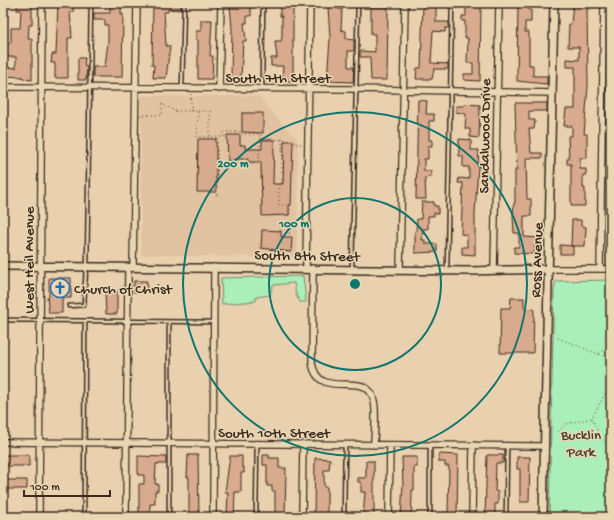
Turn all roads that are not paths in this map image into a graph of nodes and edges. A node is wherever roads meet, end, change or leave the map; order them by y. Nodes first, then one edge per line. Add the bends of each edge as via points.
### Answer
1 (42, 3) edge
2 (91, 3) edge
3 (138, 3) edge
4 (184, 3) edge
5 (221, 3) edge
6 (263, 3) edge
7 (310, 3) edge
8 (358, 3) edge
9 (405, 3) edge
10 (452, 3) edge
11 (499, 3) edge
12 (554, 3) edge
13 (604, 3) edge
14 (3, 87) edge
15 (40, 88) junction
16 (90, 88) junction
17 (136, 88) junction
18 (182, 89) junction
19 (220, 89) junction
20 (309, 89) junction
21 (356, 89) junction
22 (262, 90) junction
23 (403, 90) junction
24 (450, 92) junction
25 (497, 93) junction
26 (553, 93) junction
27 (3, 266) edge
28 (40, 267) junction
29 (86, 267) junction
30 (131, 267) junction
31 (214, 267) junction
32 (310, 268) junction
33 (352, 269) junction
34 (400, 269) junction
35 (549, 269) junction
36 (600, 269) junction
37 (611, 269) edge
38 (447, 270) junction
39 (494, 270) junction
40 (69, 306) dead end
41 (3, 320) edge
42 (41, 320) junction
43 (85, 321) junction
44 (128, 322) junction
45 (169, 322) junction
46 (214, 322) junction
47 (3, 442) edge
48 (40, 442) junction
49 (85, 443) junction
50 (126, 443) junction
51 (169, 443) junction
52 (213, 444) junction
53 (257, 444) junction
54 (303, 444) junction
55 (345, 444) junction
56 (374, 445) junction
57 (390, 445) junction
58 (430, 445) junction
59 (473, 445) junction
60 (506, 445) junction
61 (544, 446) junction
62 (39, 517) edge
63 (84, 517) edge
64 (126, 517) edge
65 (169, 517) edge
66 (212, 517) edge
67 (256, 517) edge
68 (302, 517) edge
69 (344, 517) edge
70 (389, 517) edge
71 (430, 517) edge
72 (472, 517) edge
73 (506, 517) edge
74 (543, 517) edge

1 - 15 street, West Heil Avenue
2 - 16 lane
3 - 17 street
4 - 18 lane
5 - 19 street
6 - 22 lane
7 - 20 street
8 - 21 lane
9 - 23 street
10 - 24 lane
11 - 25 street, Sandalwood Drive
12 - 26 street, Ross Avenue
13 - 36 street
14 - 15 street, South 7th Street
15 - 16 street, South 7th Street
15 - 28 street, West Heil Avenue
16 - 17 street, South 7th Street
16 - 29 lane
17 - 18 street, South 7th Street
17 - 30 street
18 - 19 street, South 7th Street
19 - 22 street, South 7th Street
20 - 21 street, South 7th Street
20 - 22 street, South 7th Street
20 - 32 street
21 - 23 street, South 7th Street
21 - 33 lane
23 - 24 street, South 7th Street
23 - 34 street
24 - 25 street, South 7th Street
24 - 38 lane
25 - 26 street, South 7th Street
25 - 39 street, Sandalwood Drive
26 - 35 street, Ross Avenue
27 - 28 street, South 8th Street
28 - 29 street, South 8th Street
28 - 42 street, West Heil Avenue
29 - 30 street, South 8th Street
29 - 40 lane via 84,305
30 - 31 street, South 8th Street
30 - 44 street
31 - 32 street, South 8th Street
31 - 46 street
32 - 33 street, South 8th Street
32 - 56 street via 314,373 322,381 330,384 363,386 370,392 374,402
33 - 34 street, South 8th Street
34 - 38 street, South 8th Street
35 - 36 street, South 8th Street
35 - 39 street, South 8th Street
35 - 61 street, Ross Avenue
36 - 37 street, South 8th Street
38 - 39 street, South 8th Street
41 - 42 lane
42 - 43 lane
42 - 48 street, West Heil Avenue
43 - 44 lane
43 - 49 lane
44 - 45 lane
44 - 50 street
45 - 46 lane
45 - 51 lane
46 - 52 street
47 - 48 street, South 10th Street
48 - 49 street, South 10th Street
48 - 62 street, West Heil Avenue
49 - 50 street, South 10th Street
49 - 63 lane
50 - 51 street, South 10th Street
50 - 64 street
51 - 52 street, South 10th Street
51 - 65 lane
52 - 53 street, South 10th Street
52 - 66 street
53 - 54 street, South 10th Street
53 - 67 lane
54 - 55 street, South 10th Street
54 - 68 street
55 - 56 street, South 10th Street
55 - 69 lane
56 - 57 street, South 10th Street
57 - 58 street, South 10th Street
57 - 70 street
58 - 59 street, South 10th Street
58 - 71 lane
59 - 60 street, South 10th Street
59 - 72 street
60 - 61 street, South 10th Street
60 - 73 lane
61 - 74 street, Ross Avenue

